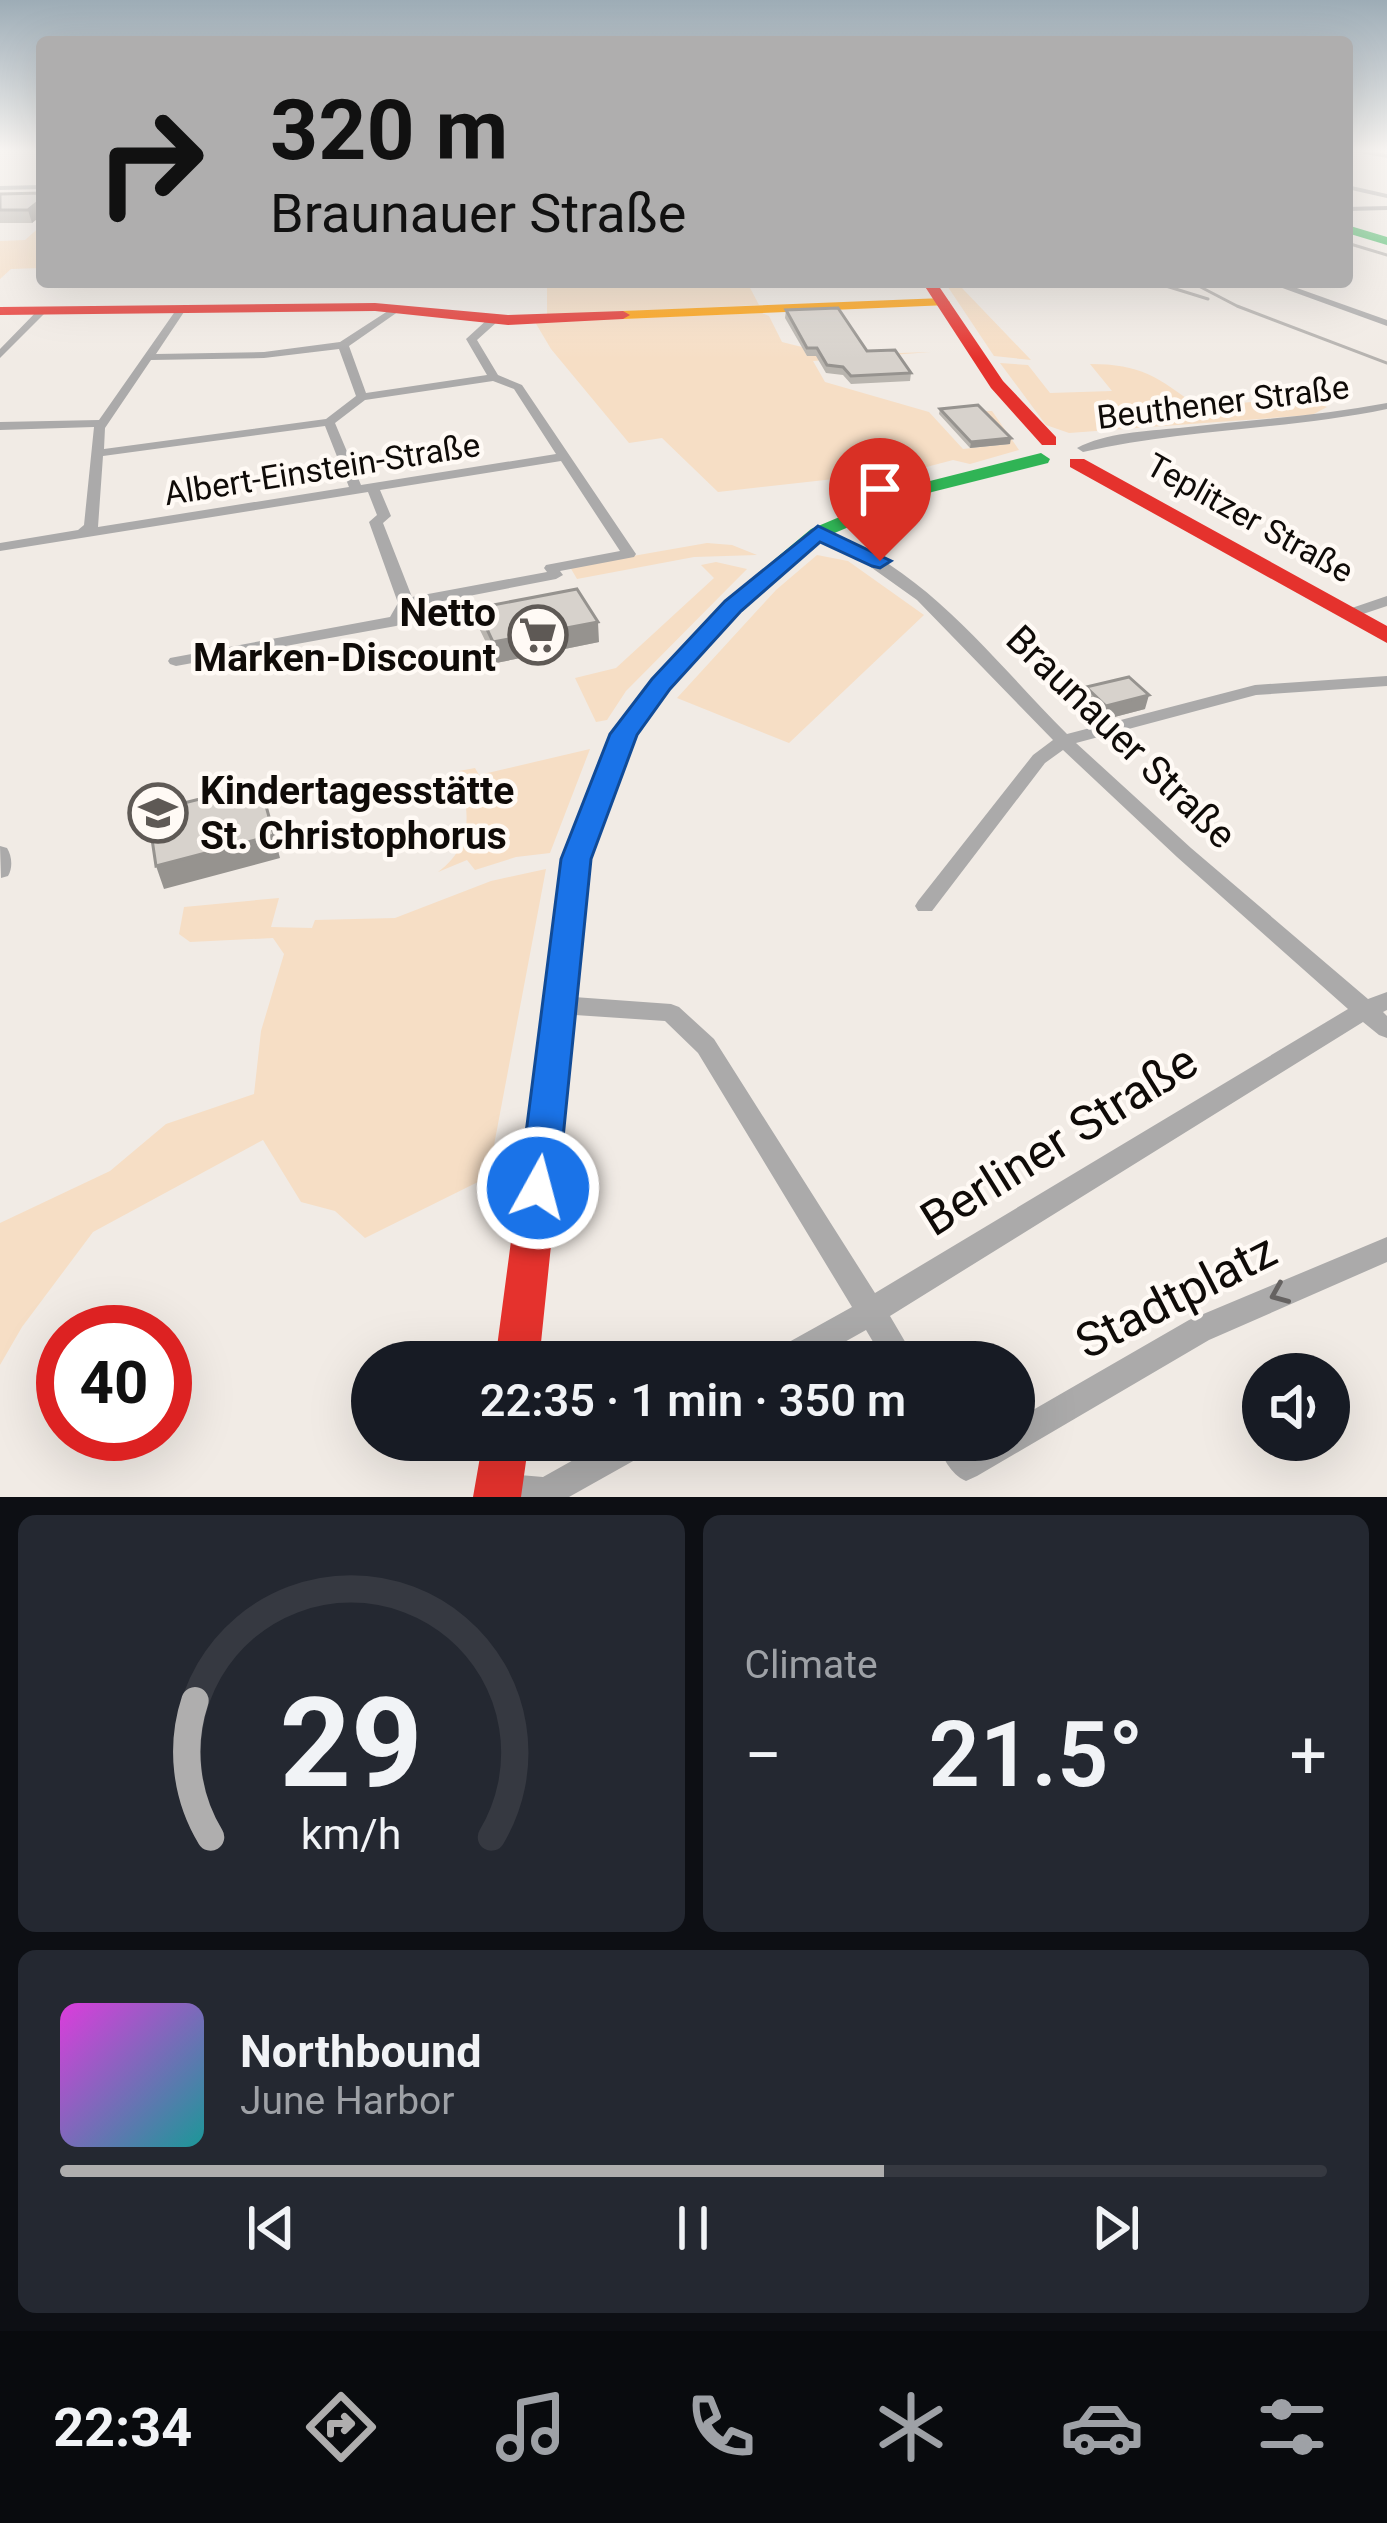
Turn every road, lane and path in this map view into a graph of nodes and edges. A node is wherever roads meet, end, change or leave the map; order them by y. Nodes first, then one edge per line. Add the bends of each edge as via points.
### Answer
1 (1353, 231) edge
2 (1387, 241) edge
3 (1287, 288) edge
4 (936, 292) edge
5 (397, 309) junction
6 (0, 311) edge
7 (42, 311) junction
8 (179, 312) junction
9 (493, 320) junction
10 (1387, 323) edge
11 (343, 345) junction
12 (0, 355) edge
13 (146, 357) junction
14 (494, 377) junction
15 (362, 397) junction
16 (1387, 406) edge
17 (1369, 410) junction
18 (1387, 420) edge
19 (329, 422) junction
20 (102, 423) junction
21 (0, 427) edge
22 (1045, 450) junction
23 (98, 453) junction
24 (1080, 455) junction
25 (565, 456) junction
26 (365, 490) junction
27 (84, 532) junction
28 (818, 532) junction
29 (0, 548) edge
30 (1387, 602) edge
31 (406, 603) junction
32 (1348, 614) junction
33 (1387, 636) edge
34 (176, 662) dead end
35 (1387, 681) edge
36 (1063, 741) junction
37 (0, 853) edge
38 (1, 871) edge
39 (925, 906) dead end
40 (560, 1005) junction
41 (1376, 1005) edge
42 (1387, 1029) edge
43 (1387, 1249) edge
44 (870, 1312) junction
45 (520, 1341) edge
46 (818, 1341) edge
47 (889, 1341) edge
48 (1035, 1426) edge
49 (503, 1461) edge
50 (602, 1461) edge
51 (498, 1493) edge

1 - 2 street
3 - 10 street
4 - 9 street
4 - 22 street
5 - 8 street
5 - 9 street
5 - 11 street
6 - 7 street
7 - 8 street
7 - 12 street
8 - 13 street
9 - 14 street via 471,338
11 - 13 street
11 - 15 street
13 - 20 street
14 - 15 street
14 - 25 street via 518,387
15 - 19 street
16 - 17 street, Beuthener Straße
17 - 18 street
17 - 24 street, Beuthener Straße via 1169,430
19 - 23 street
19 - 26 street
20 - 21 street
20 - 23 street
22 - 24 street, Teplitzer Straße
22 - 28 street
23 - 27 street via 91,527
24 - 32 street, Teplitzer Straße
25 - 26 street, Albert-Einstein-Straße
25 - 31 street via 629,554
26 - 27 street, Albert-Einstein-Straße
26 - 31 street via 384,516 376,522
27 - 29 street, Albert-Einstein-Straße
28 - 36 street, Braunauer Straße via 880,561 921,593
28 - 40 street via 733,606 624,734 576,859
30 - 32 street
31 - 34 street via 396,620
32 - 33 street, Teplitzer Straße
35 - 36 street via 1255,690
36 - 39 street via 1039,759
36 - 41 street, Braunauer Straße
37 - 38 street
40 - 44 street via 670,1012 706,1046
40 - 45 street
41 - 42 street
41 - 44 street, Berliner Straße
43 -> 48 street, Stadtplatz via 1199,1330
44 - 46 street, Berliner Straße
44 - 47 street
49 - 51 street
50 - 51 street via 545,1492

